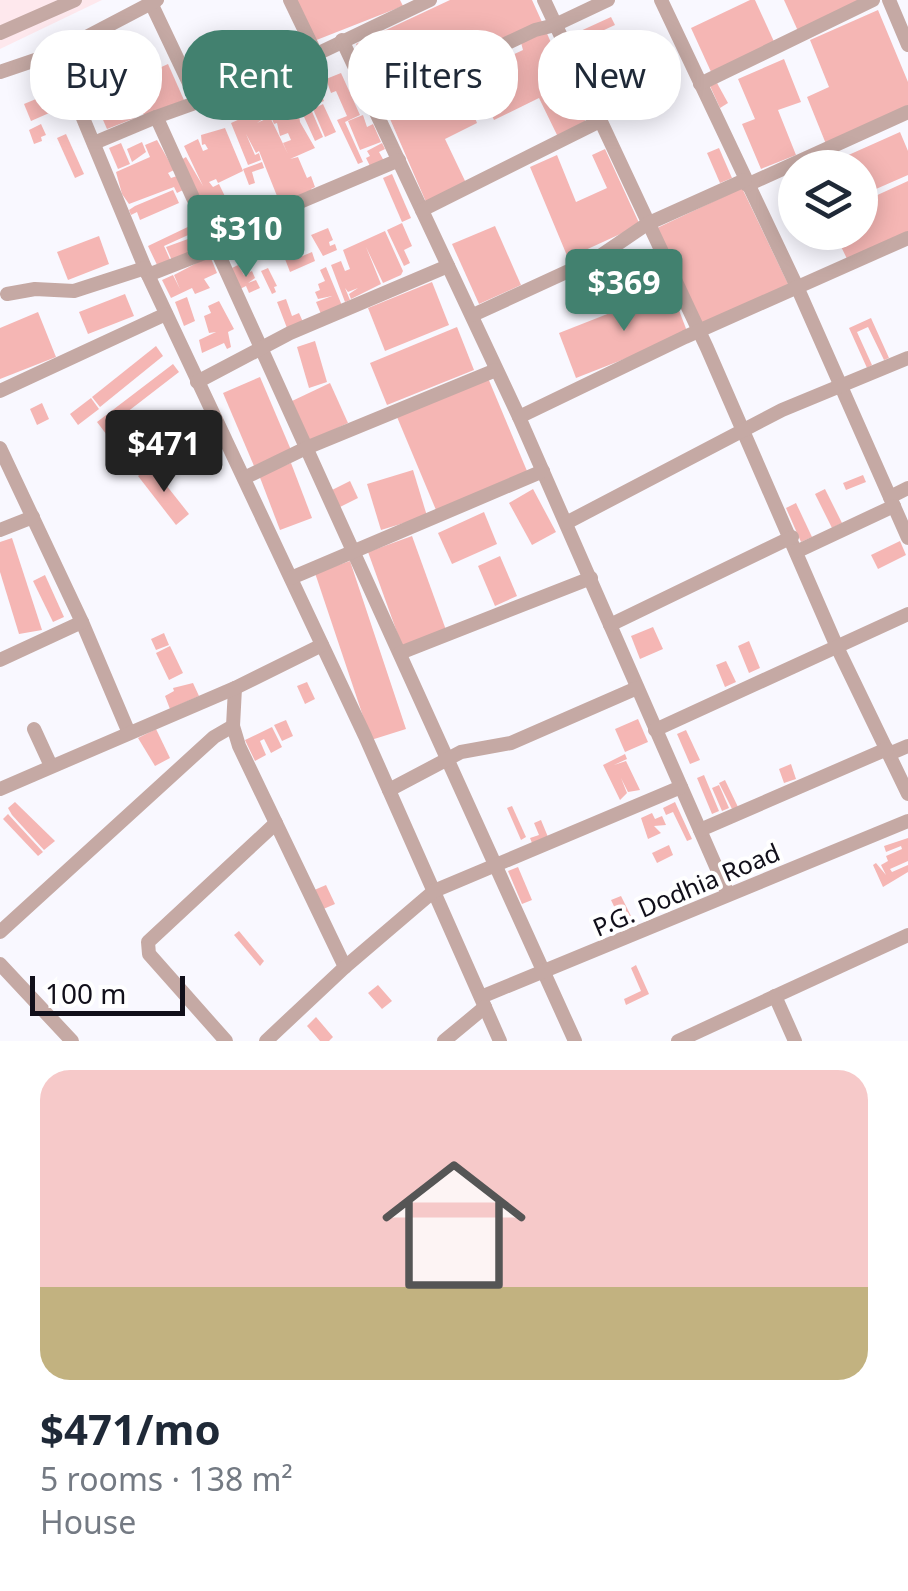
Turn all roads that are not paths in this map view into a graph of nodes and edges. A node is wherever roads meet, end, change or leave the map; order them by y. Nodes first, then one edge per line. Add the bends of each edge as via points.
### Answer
1 (75, 0) edge
2 (290, 0) edge
3 (430, 0) edge
4 (544, 0) edge
5 (608, 0) edge
6 (662, 0) edge
7 (873, 0) edge
8 (889, 0) edge
9 (154, 2) edge
10 (409, 4) edge
11 (555, 25) junction
12 (101, 30) edge
13 (304, 30) edge
14 (0, 33) edge
15 (518, 38) edge
16 (342, 40) junction
17 (908, 45) edge
18 (328, 48) edge
19 (348, 53) edge
20 (30, 62) edge
21 (182, 66) edge
22 (0, 72) edge
23 (700, 84) junction
24 (908, 112) edge
25 (84, 120) edge
26 (149, 120) edge
27 (157, 120) edge
28 (379, 120) edge
29 (600, 121) junction
30 (94, 143) junction
31 (398, 160) junction
32 (746, 182) junction
33 (422, 210) junction
34 (647, 224) junction
35 (908, 238) edge
36 (217, 248) junction
37 (448, 266) junction
38 (146, 272) junction
39 (798, 289) junction
40 (7, 294) dead end
41 (166, 314) junction
42 (473, 315) junction
43 (699, 332) junction
44 (261, 351) junction
45 (908, 358) edge
46 (496, 370) junction
47 (197, 382) junction
48 (840, 387) junction
49 (0, 391) edge
50 (520, 417) junction
51 (741, 432) junction
52 (0, 448) edge
53 (306, 448) junction
54 (543, 470) junction
55 (244, 478) junction
56 (908, 488) edge
57 (892, 501) junction
58 (33, 517) junction
59 (566, 522) junction
60 (0, 530) edge
61 (908, 538) edge
62 (795, 544) junction
63 (351, 552) junction
64 (290, 578) junction
65 (590, 578) junction
66 (908, 614) edge
67 (82, 622) junction
68 (610, 626) junction
69 (322, 646) junction
70 (838, 647) junction
71 (400, 652) junction
72 (0, 660) edge
73 (235, 688) junction
74 (637, 688) junction
75 (233, 726) junction
76 (34, 729) dead end
77 (655, 730) junction
78 (129, 733) junction
79 (908, 746) edge
80 (888, 752) junction
81 (448, 760) junction
82 (51, 766) junction
83 (681, 788) junction
84 (0, 789) edge
85 (389, 790) junction
86 (908, 794) edge
87 (908, 820) edge
88 (276, 822) junction
89 (700, 830) junction
90 (496, 862) junction
91 (434, 891) junction
92 (728, 894) junction
93 (0, 932) edge
94 (908, 935) edge
95 (0, 964) edge
96 (345, 967) junction
97 (545, 971) junction
98 (775, 996) junction
99 (483, 1002) junction
100 (680, 1040) edge
101 (72, 1041) edge
102 (226, 1041) edge
103 (266, 1041) edge
104 (444, 1041) edge
105 (500, 1041) edge
106 (575, 1041) edge
107 (795, 1041) edge

1 - 14 street
2 - 13 street
3 - 10 street
4 - 11 street
5 - 11 street
6 - 23 street
7 - 23 street
8 - 17 street
9 - 12 street
9 - 21 street
10 - 16 street
11 - 15 street
11 - 29 street
16 - 18 street
16 - 19 street
20 - 22 street
23 - 32 street
24 - 32 street
25 - 30 street
26 - 30 street
27 - 36 street
28 - 31 street
29 - 33 street
29 - 34 street
30 - 38 street
31 - 33 street
31 - 36 street via 283,209
32 - 34 street
32 - 39 street
33 - 37 street
34 - 42 street via 597,258
34 - 43 street
35 - 39 street
36 - 38 street
36 - 44 street
37 - 42 street
37 - 44 street
38 - 40 street via 74,292
38 - 41 street
39 - 43 street
39 - 48 street
41 - 47 street
41 - 49 street
42 - 46 street
43 - 50 street
43 - 51 street
44 - 47 street
44 - 53 street
45 - 48 street
46 - 50 street
46 - 53 street
47 - 55 street
48 - 51 street
48 - 57 street
50 - 54 street
51 - 59 street
51 - 62 street
52 - 58 street
53 - 55 street
53 - 63 street
54 - 59 street
54 - 63 street
55 - 64 street
56 - 57 street
57 - 61 street
57 - 62 street
58 - 60 street
58 - 67 street
59 - 65 street
62 - 68 street
62 - 70 street
63 - 64 street
63 - 71 street
64 - 69 street
65 - 68 street
65 - 71 street
66 - 70 street
67 - 72 street
67 - 78 street
68 - 74 street
69 - 73 street
69 - 85 street
70 - 77 street
70 - 80 street
71 - 81 street
73 - 75 street
73 - 78 street
74 - 77 street
74 - 81 street via 511,743 478,746
75 - 88 street
75 - 93 street
76 - 82 street
77 - 83 street
78 - 82 street
79 - 80 street
80 - 86 street
80 - 89 street
81 - 85 street
81 - 90 street
82 - 84 street
83 - 89 street
83 - 90 street
85 - 91 street
87 - 92 street, P.G. Dodhia Road
88 - 96 street
88 - 102 street via 148,942 149,954
89 - 92 street
90 - 91 street
90 - 97 street
91 - 96 street
91 - 99 street
92 - 97 street, P.G. Dodhia Road
94 - 98 street
95 - 101 street
96 - 103 street
97 - 99 street, P.G. Dodhia Road
97 - 106 street
98 - 100 street
98 - 107 street
99 - 104 street, P.G. Dodhia Road
99 - 105 street

